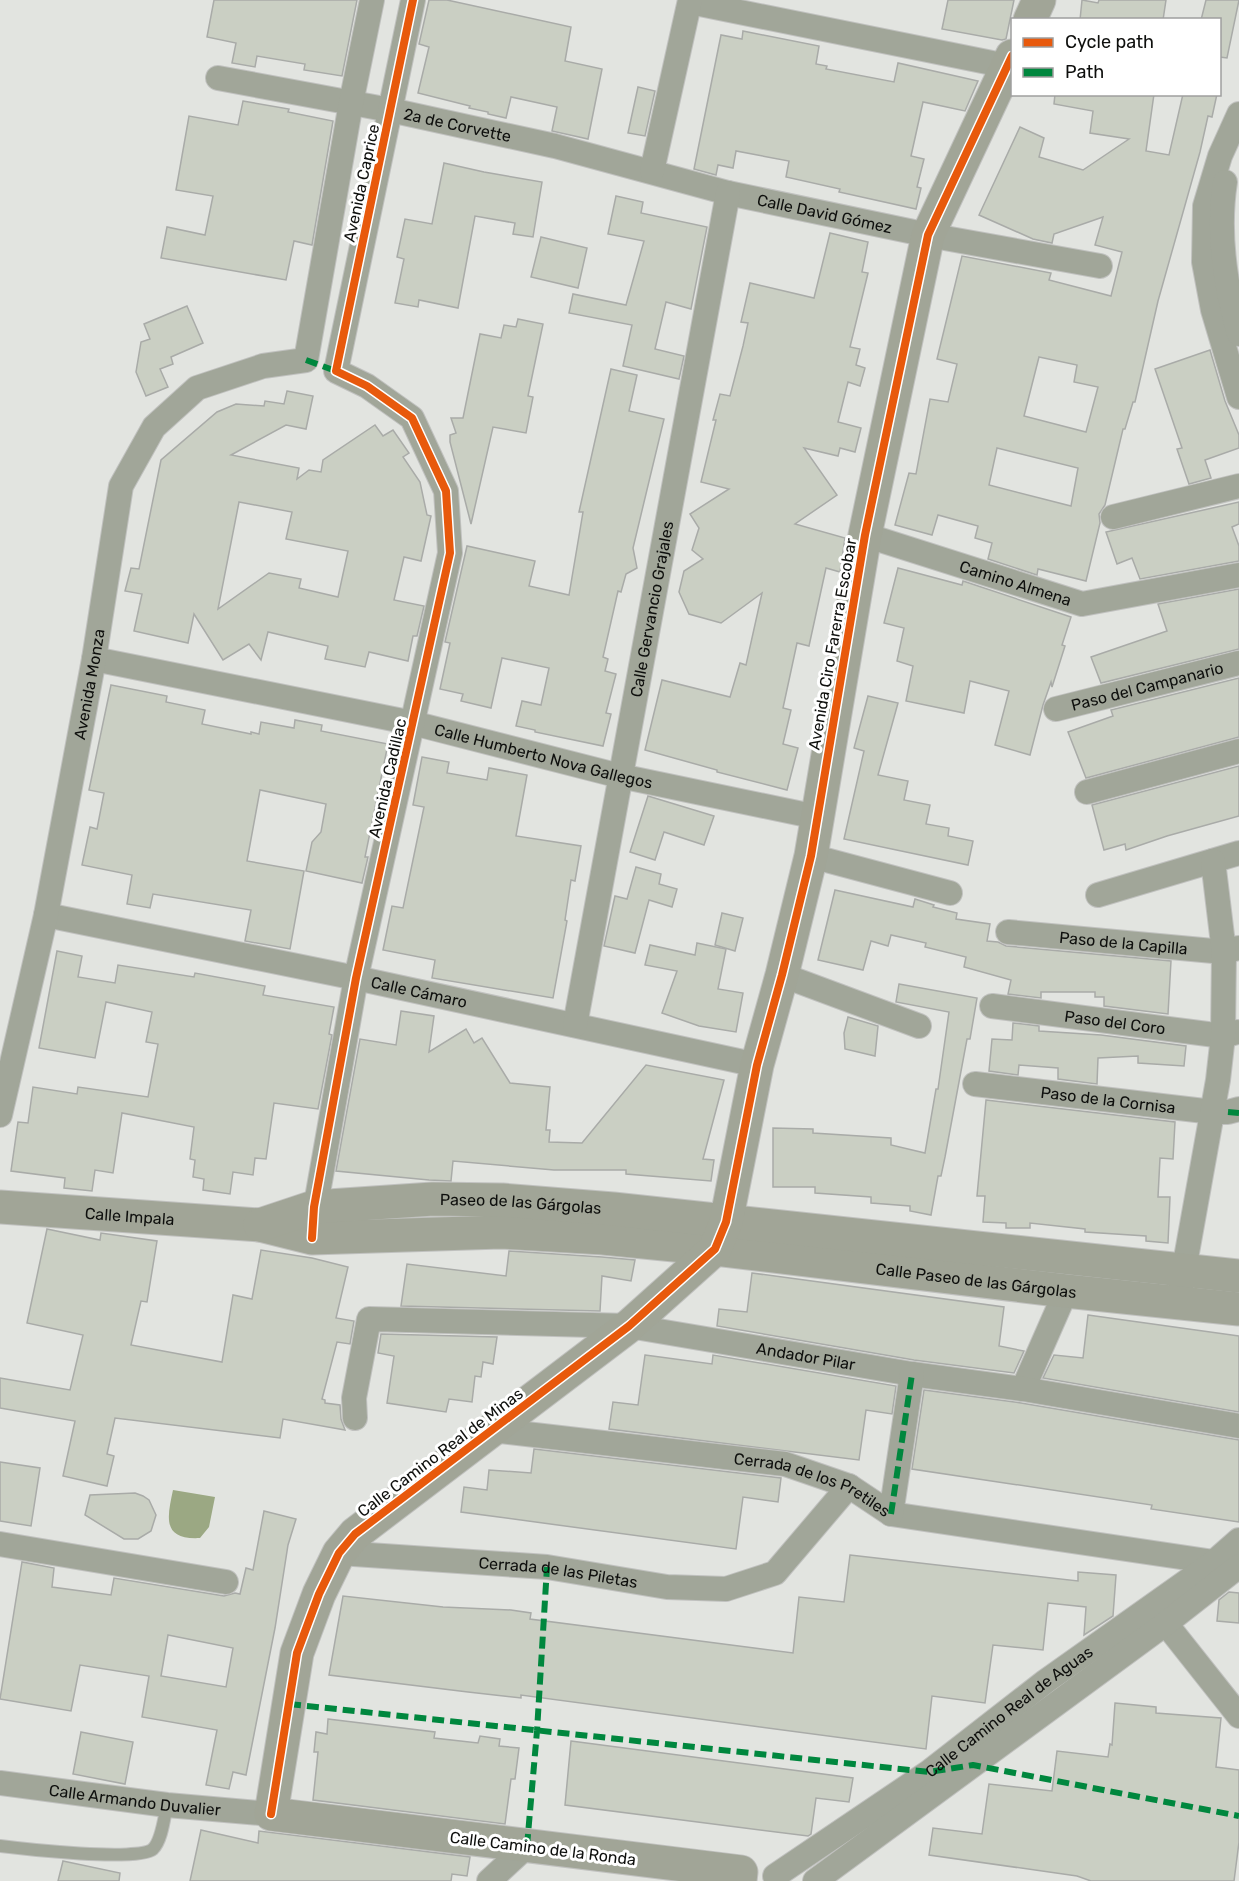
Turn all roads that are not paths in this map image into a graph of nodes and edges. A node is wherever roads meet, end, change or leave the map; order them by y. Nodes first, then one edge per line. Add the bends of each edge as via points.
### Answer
1 (372, 0) edge
2 (414, 0) edge
3 (1039, 0) edge
4 (690, 1) edge
5 (1031, 18) edge
6 (1010, 61) edge
7 (218, 78) dead end
8 (351, 103) junction
9 (390, 110) junction
10 (1239, 114) edge
11 (1239, 144) edge
12 (555, 146) joint
13 (652, 171) junction
14 (728, 193) junction
15 (928, 235) junction
16 (1100, 266) dead end
17 (321, 274) junction
18 (355, 282) junction
19 (1235, 308) edge
20 (1239, 334) edge
21 (306, 360) joint
22 (336, 370) joint
23 (1239, 397) edge
24 (1239, 486) edge
25 (1113, 517) dead end
26 (865, 535) junction
27 (1239, 575) edge
28 (94, 659) junction
29 (1239, 663) edge
30 (1056, 708) dead end
31 (413, 723) junction
32 (1239, 750) edge
33 (620, 776) junction
34 (1087, 792) dead end
35 (817, 817) junction
36 (1239, 853) edge
37 (811, 856) junction
38 (1213, 861) junction
39 (950, 893) dead end
40 (1098, 894) dead end
41 (46, 915) junction
42 (1008, 932) dead end
43 (1232, 950) edge
44 (782, 975) junction
45 (356, 978) junction
46 (992, 1006) dead end
47 (575, 1025) junction
48 (919, 1026) dead end
49 (1231, 1033) edge
50 (757, 1065) junction
51 (975, 1084) dead end
52 (1230, 1112) edge
53 (0, 1115) edge
54 (0, 1207) edge
55 (313, 1223) junction
56 (720, 1236) junction
57 (1184, 1270) junction
58 (1239, 1276) edge
59 (1066, 1291) junction
60 (1178, 1303) junction
61 (1239, 1309) edge
62 (629, 1326) junction
63 (912, 1374) junction
64 (1023, 1389) junction
65 (355, 1418) dead end
66 (1239, 1426) edge
67 (492, 1430) junction
68 (849, 1486) junction
69 (891, 1514) junction
70 (1239, 1540) edge
71 (0, 1544) edge
72 (339, 1553) junction
73 (1229, 1566) edge
74 (226, 1582) dead end
75 (1158, 1615) junction
76 (1239, 1716) edge
77 (0, 1783) edge
78 (167, 1805) junction
79 (272, 1814) junction
80 (0, 1846) edge
81 (527, 1846) junction
82 (775, 1876) junction
83 (741, 1877) edge
84 (489, 1881) edge
85 (814, 1881) edge

1 - 8 street, Avenida Caprice
2 - 9 street, Avenida Caprice
3 - 5 street
4 - 6 street
4 - 13 street
6 - 15 street, Avenida Ciro Farerra Escobar
7 - 8 street, 2a de Corvette
8 - 9 street, 2a de Corvette
8 - 17 street, Avenida Caprice
9 - 12 street, 2a de Corvette
9 - 18 street, Avenida Caprice
10 - 23 street via 1220,156 1205,206 1204,262 1213,310
11 - 19 street via 1227,167 1221,203 1223,261
12 - 13 street, Calle David Gómez
13 - 14 street, Calle David Gómez
14 - 15 street, Calle David Gómez
14 - 33 street, Calle Gervancio Grajales
15 - 16 street, Calle David Gómez
15 - 26 street, Avenida Ciro Farerra Escobar
17 - 18 street
17 - 21 street, Avenida Caprice
18 - 22 street, Avenida Caprice
19 - 20 street
21 - 28 street, Avenida Monza via 263,366 197,388 154,427 121,486
22 - 31 street, Avenida Cadillac via 367,386 412,418 446,491 450,553
24 - 25 street
26 - 27 street, Camino Almena via 1082,604
26 - 35 street, Avenida Ciro Farerra Escobar
28 - 31 street, Calle Humberto Nova Gallegos
28 - 41 street, Avenida Monza
29 - 30 street, Paso del Campanario
31 - 33 street, Calle Humberto Nova Gallegos
31 - 45 street, Avenida Cadillac
32 - 34 street
33 - 35 street, Calle Humberto Nova Gallegos
33 - 47 street, Calle Gervancio Grajales
35 - 37 street, Avenida Ciro Farerra Escobar
36 - 38 street
37 - 39 street
37 - 44 street, Avenida Ciro Farerra Escobar
38 - 40 street
38 - 43 street
41 - 45 street, Calle Cámaro
41 - 53 street, Avenida Monza
42 - 43 street, Paso de la Capilla
43 - 49 street
44 - 48 street
44 - 50 street, Avenida Ciro Farerra Escobar
45 - 47 street, Calle Cámaro
45 - 55 street, Avenida Cadillac
46 - 49 street, Paso del Coro
47 - 50 street, Calle Cámaro
49 - 52 street via 1218,1080
50 - 56 street, Avenida Ciro Farerra Escobar
51 - 52 street, Paso de la Cornisa
52 - 57 street
54 - 55 street, Calle Impala via 260,1225
55 - 56 street, Paseo de las Gárgolas via 433,1199 502,1200 613,1209
56 - 57 street, Calle Paseo de las Gárgolas
56 - 59 street, Calle Paseo de las Gárgolas
56 - 62 street, Calle Camino Real de Minas
57 - 58 street, Calle Paseo de las Gárgolas
57 - 60 street
59 - 60 street, Calle Paseo de las Gárgolas
59 - 64 street
60 - 61 street, Calle Paseo de las Gárgolas
62 - 63 street, Andador Pilar
62 - 65 street, Andador Pilar via 369,1319 354,1398
62 - 67 street, Calle Camino Real de Minas
63 - 64 street, Andador Pilar
63 - 69 street
64 - 66 street, Andador Pilar
67 - 68 street, Cerrada de los Pretiles via 785,1464
67 - 72 street, Calle Camino Real de Minas via 355,1534
68 - 69 street, Cerrada de los Pretiles
68 - 72 street, Cerrada de las Piletas via 775,1573 726,1589 667,1587 547,1567
69 - 73 street, Cerrada de los Pretiles
70 - 73 street, Calle Camino Real de Aguas
71 - 74 street
72 - 79 street, Calle Camino Real de Minas via 297,1653
73 - 75 street, Calle Camino Real de Aguas
75 - 76 street
75 - 82 street, Calle Camino Real de Aguas via 1046,1681 929,1772
75 - 85 street, Calle Camino Real de Aguas
77 - 78 street, Calle Armando Duvalier
78 - 79 street, Calle Armando Duvalier
78 - 80 lane via 158,1840 152,1850 142,1854
79 - 81 street, Calle Camino de la Ronda
81 - 83 street, Calle Camino de la Ronda
81 - 84 street
82 - 83 street, Calle Camino de la Ronda
82 - 85 street, Calle Camino de la Ronda

